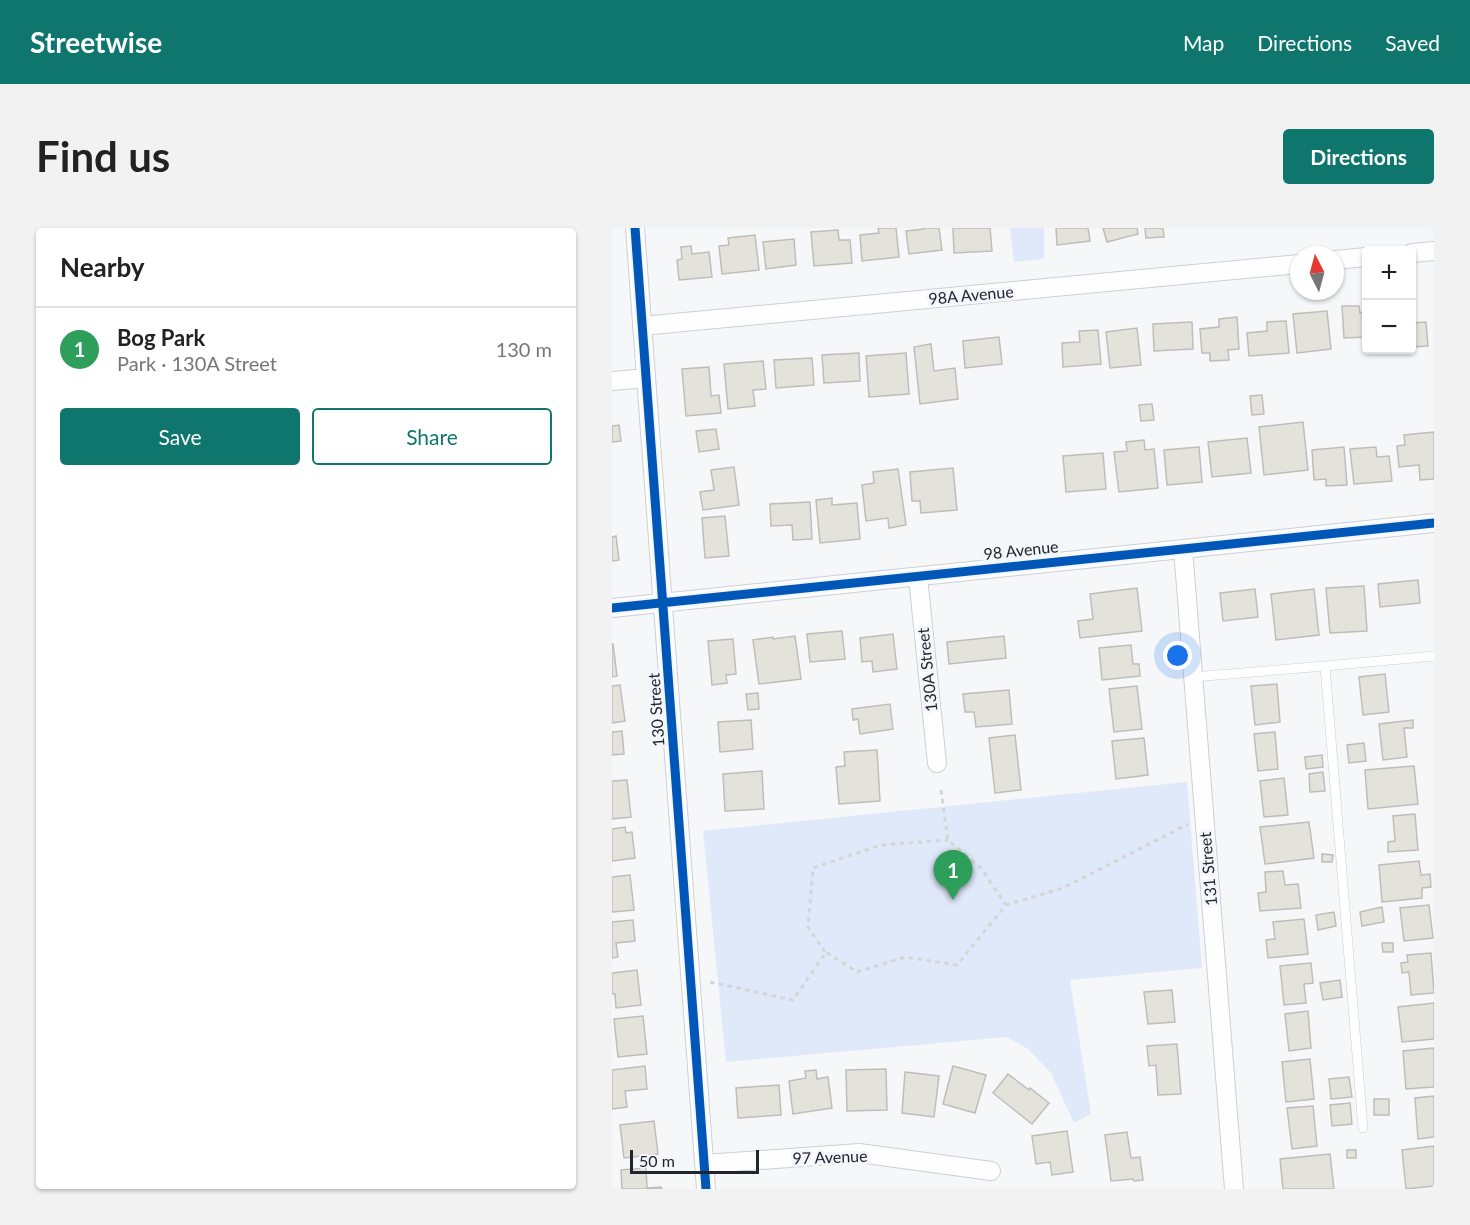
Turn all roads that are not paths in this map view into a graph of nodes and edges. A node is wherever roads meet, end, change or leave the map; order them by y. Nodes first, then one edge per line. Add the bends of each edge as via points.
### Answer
1 (635, 228) edge
2 (1434, 251) edge
3 (1416, 253) edge
4 (1362, 257) edge
5 (1344, 259) edge
6 (1290, 265) edge
7 (642, 326) junction
8 (646, 378) junction
9 (612, 381) edge
10 (1434, 523) edge
11 (1183, 549) junction
12 (918, 577) junction
13 (663, 602) junction
14 (612, 608) edge
15 (1434, 656) edge
16 (1325, 666) junction
17 (1193, 677) junction
18 (937, 763) dead end
19 (1363, 1128) dead end
20 (705, 1164) junction
21 (991, 1171) dead end
22 (706, 1189) edge
23 (1234, 1189) edge

1 - 7 street, 130 Street
2 - 3 street
4 - 5 street
6 - 7 street, 98A Avenue
7 - 8 street, 130 Street
8 - 9 street
8 - 13 street, 130 Street
10 - 11 street, 98 Avenue
11 - 12 street, 98 Avenue
11 - 17 street, 131 Street
12 - 13 street, 98 Avenue
12 - 18 street, 130A Street
13 - 14 street, 98 Avenue
13 - 20 street, 130 Street
15 - 16 lane
16 - 17 lane
16 - 19 lane
17 - 23 street, 131 Street
20 - 21 street, 97 Avenue via 858,1153
20 - 22 street, 130 Street

